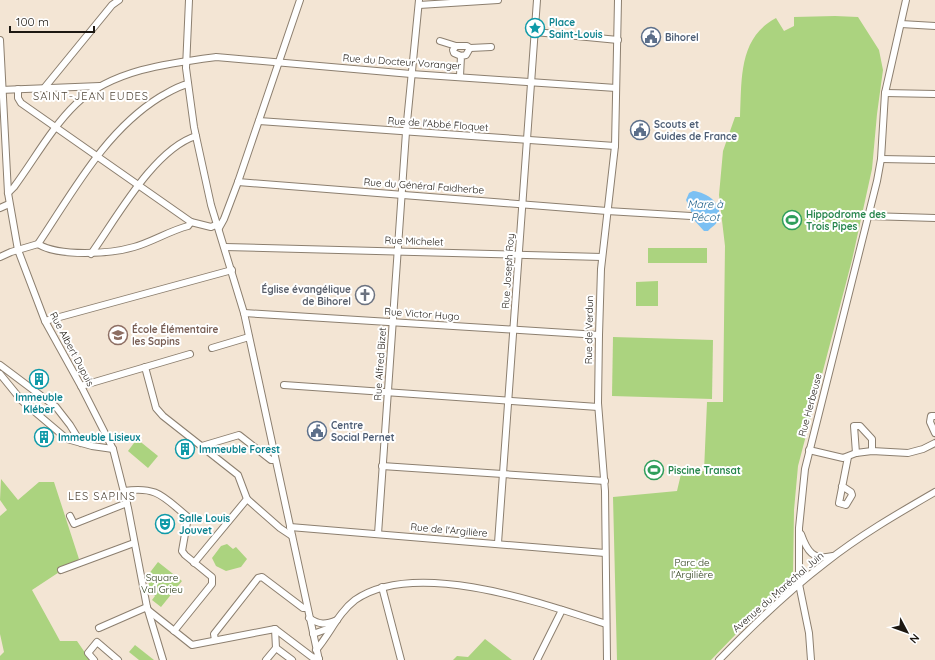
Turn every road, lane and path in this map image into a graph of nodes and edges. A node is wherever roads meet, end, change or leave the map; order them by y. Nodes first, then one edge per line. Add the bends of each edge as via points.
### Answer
1 (106, 0) edge
2 (119, 0) edge
3 (189, 0) edge
4 (300, 0) edge
5 (498, 0) edge
6 (537, 0) edge
7 (618, 0) edge
8 (906, 0) edge
9 (419, 2) edge
10 (112, 5) junction
11 (901, 24) junction
12 (935, 26) edge
13 (535, 32) junction
14 (0, 40) edge
15 (440, 40) dead end
16 (618, 40) junction
17 (456, 46) junction
18 (491, 47) dead end
19 (470, 48) junction
20 (462, 56) junction
21 (187, 61) junction
22 (279, 63) junction
23 (411, 74) junction
24 (460, 76) junction
25 (532, 82) junction
26 (188, 84) junction
27 (101, 86) junction
28 (45, 88) junction
29 (616, 88) junction
30 (18, 89) junction
31 (1, 90) edge
32 (885, 94) junction
33 (935, 94) edge
34 (259, 121) junction
35 (56, 128) junction
36 (406, 132) junction
37 (196, 136) junction
38 (528, 141) junction
39 (615, 146) junction
40 (97, 157) junction
41 (881, 159) junction
42 (935, 160) edge
43 (238, 182) junction
44 (139, 186) junction
45 (8, 193) junction
46 (402, 195) junction
47 (9, 204) junction
48 (523, 204) junction
49 (0, 208) edge
50 (608, 211) junction
51 (691, 216) dead end
52 (868, 216) junction
53 (935, 218) edge
54 (191, 222) junction
55 (218, 226) junction
56 (38, 244) junction
57 (225, 247) junction
58 (18, 250) junction
59 (398, 251) junction
60 (91, 254) junction
61 (519, 254) junction
62 (0, 257) edge
63 (602, 257) junction
64 (232, 270) junction
65 (244, 313) junction
66 (45, 321) junction
67 (393, 322) junction
68 (514, 331) junction
69 (599, 335) junction
70 (249, 337) junction
71 (212, 348) dead end
72 (190, 354) dead end
73 (0, 366) edge
74 (145, 367) junction
75 (0, 374) edge
76 (284, 385) dead end
77 (81, 386) junction
78 (388, 393) junction
79 (509, 401) junction
80 (598, 407) junction
81 (935, 416) edge
82 (935, 433) edge
83 (81, 443) junction
84 (935, 443) edge
85 (202, 446) junction
86 (113, 449) junction
87 (809, 450) junction
88 (872, 451) junction
89 (856, 453) junction
90 (848, 457) junction
91 (275, 460) junction
92 (382, 466) junction
93 (504, 474) junction
94 (604, 481) junction
95 (842, 486) dead end
96 (124, 491) junction
97 (935, 492) edge
98 (247, 500) junction
99 (127, 503) junction
100 (70, 516) dead end
101 (290, 528) junction
102 (799, 528) junction
103 (378, 534) junction
104 (292, 536) junction
105 (134, 543) junction
106 (498, 543) junction
107 (605, 553) junction
108 (834, 556) junction
109 (194, 563) junction
110 (61, 570) dead end
111 (799, 584) junction
112 (382, 587) junction
113 (147, 608) junction
114 (307, 608) junction
115 (562, 610) junction
116 (309, 618) junction
117 (337, 620) junction
118 (606, 624) junction
119 (99, 628) dead end
120 (275, 630) junction
121 (174, 631) junction
122 (313, 634) junction
123 (215, 640) junction
124 (276, 648) junction
125 (316, 650) junction
126 (319, 659) edge
127 (94, 660) edge
128 (118, 660) edge
129 (163, 660) edge
130 (266, 660) edge
131 (292, 660) edge
132 (401, 660) edge
133 (537, 660) edge
134 (607, 660) edge
135 (719, 660) edge
136 (811, 660) edge

1 - 10 street
2 - 10 street
3 - 21 street
4 - 22 street
5 - 9 street
6 - 13 street, Rue Joseph Roy
7 - 16 street, Rue de Verdun
8 - 11 street, Rue Herbeuse
9 - 23 street, Rue Alfred Bizet
10 - 28 street
11 - 12 street
11 - 32 street, Rue Herbeuse
13 - 16 street
13 - 25 street, Rue Joseph Roy
14 - 31 street, Rue Albert Dupuis
15 - 17 street
16 - 29 street, Rue de Verdun
17 - 19 street
17 - 20 street via 454,53
18 - 19 street
19 - 20 street via 466,55
20 - 24 street
21 - 22 street, Rue du Docteur Voranger via 216,57
21 - 26 street
21 - 27 street, Rue du Docteur Voranger via 133,73
22 - 23 street, Rue du Docteur Voranger
22 - 34 street
23 - 24 street, Rue du Docteur Voranger
23 - 36 street, Rue Alfred Bizet
24 - 25 street, Rue du Docteur Voranger
25 - 29 street, Rue du Docteur Voranger
25 - 38 street, Rue Joseph Roy
26 - 37 street
26 - 40 street via 166,94 137,113
27 - 28 street
27 - 35 street via 76,104
28 - 30 street
29 - 39 street, Rue de Verdun
30 - 31 street
30 - 35 street via 19,101
31 - 45 street, Rue Albert Dupuis
32 - 33 street
32 - 41 street, Rue Herbeuse
34 - 36 street, Rue de l'Abbé Floquet
34 - 43 street
35 - 40 street
35 - 45 street
36 - 38 street, Rue de l'Abbé Floquet
36 - 46 street, Rue Alfred Bizet
37 - 44 street via 166,154
37 - 55 street
38 - 39 street, Rue de l'Abbé Floquet
38 - 48 street, Rue Joseph Roy
39 - 50 street, Rue de Verdun
40 - 44 street
40 - 56 street
41 - 42 street
41 - 52 street, Rue Herbeuse
43 - 46 street, Rue du Général Faidherbe
43 - 55 street via 224,219
44 - 54 street
44 - 60 street
45 - 47 street, Rue Albert Dupuis
46 - 48 street, Rue du Général Faidherbe
46 - 59 street, Rue Alfred Bizet
47 - 49 street
47 - 58 street, Rue Albert Dupuis
48 - 50 street, Rue du Général Faidherbe
48 - 61 street, Rue Joseph Roy
50 - 51 street, Rue du Général Faidherbe
50 - 63 street, Rue de Verdun
52 - 53 street
52 - 87 street, Rue Herbeuse
54 - 55 street via 211,227
54 - 60 street via 188,226 134,247
55 - 57 street
56 - 58 street
56 - 60 street via 43,248
57 - 59 street, Rue Michelet
57 - 64 street
58 - 62 street
58 - 66 street, Rue Albert Dupuis
59 - 61 street, Rue Michelet
59 - 67 street, Rue Alfred Bizet
61 - 63 street, Rue Michelet
61 - 68 street, Rue Joseph Roy
63 - 69 street, Rue de Verdun
64 - 65 street
64 - 66 street
65 - 67 street, Rue Victor Hugo
65 - 70 street
66 - 77 street, Rue Albert Dupuis
67 - 68 street, Rue Victor Hugo
67 - 78 street, Rue Alfred Bizet
68 - 69 street, Rue Victor Hugo
68 - 79 street, Rue Joseph Roy
69 - 80 street, Rue de Verdun
70 - 71 street
70 - 91 street
72 - 74 street
73 - 83 street via 56,407
74 - 77 street
74 - 85 street via 156,408
75 - 83 street via 32,411 67,439
76 - 78 street
77 - 86 street, Rue Albert Dupuis
78 - 79 street
78 - 92 street, Rue Alfred Bizet
79 - 80 street
79 - 93 street, Rue Joseph Roy
80 - 94 street, Rue de Verdun
81 - 82 street via 931,416 930,422
83 - 86 street
84 - 88 street via 908,453
85 - 91 street via 239,435 271,460
85 - 98 street via 238,475
86 - 96 street, Rue Albert Dupuis
87 - 90 street
87 - 102 street, Rue Herbeuse
88 - 89 street
88 - 89 street via 872,439 860,426 854,426
89 - 90 street
90 - 95 street
91 - 101 street
92 - 93 street
92 - 103 street, Rue Alfred Bizet
93 - 94 street
93 - 106 street, Rue Joseph Roy
94 - 107 street, Rue de Verdun
96 - 99 street, Rue Albert Dupuis
96 - 109 street via 140,488 152,490 188,517 182,551
97 - 108 street, Avenue du Maréchal Juin via 876,527
98 - 104 street
98 - 109 street
99 - 100 street via 74,524
99 - 105 street, Rue Albert Dupuis
101 - 103 street, Rue de l'Argilière
101 - 104 street
102 - 108 street via 806,548 812,554 821,557
102 - 111 street, Rue Herbeuse
103 - 106 street, Rue de l'Argilière
104 - 114 street
105 - 110 street
105 - 113 street, Rue Albert Dupuis
106 - 107 street, Rue de l'Argilière
107 - 118 street, Rue de Verdun
108 - 111 street, Avenue du Maréchal Juin
109 - 121 street via 213,580
111 - 135 street, Avenue du Maréchal Juin
111 - 136 street, Rue Herbeuse via 809,633
112 - 115 street via 414,583 455,585 502,593
112 - 117 street via 354,601
112 - 132 street
113 - 119 street
113 - 121 street
113 - 129 street, Rue Albert Dupuis
114 - 116 street
114 - 123 street via 303,608 262,576 214,634
115 - 118 street
115 - 133 street
116 - 117 street via 321,624
116 - 122 street
117 - 122 street via 327,629
117 - 125 street
118 - 134 street, Rue de Verdun
120 - 123 street
120 - 124 street
120 - 126 street via 312,657
121 - 123 street via 192,645
122 - 125 street
124 - 130 street
124 - 131 street
125 - 126 street
127 - 128 street via 88,653 97,642

